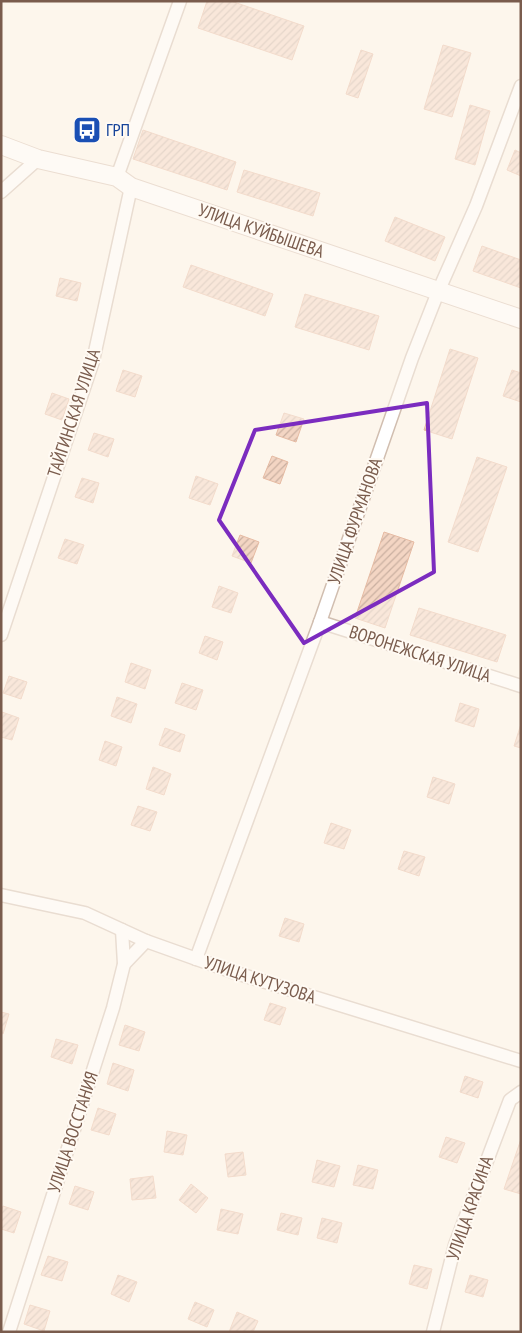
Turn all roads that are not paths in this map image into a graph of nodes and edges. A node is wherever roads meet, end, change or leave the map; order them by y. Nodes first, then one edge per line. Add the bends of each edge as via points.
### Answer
1 (180, 1) edge
2 (521, 86) edge
3 (1, 145) edge
4 (38, 159) junction
5 (124, 182) junction
6 (1, 192) edge
7 (438, 292) junction
8 (521, 319) edge
9 (320, 622) junction
10 (1, 635) edge
11 (521, 686) edge
12 (1, 895) edge
13 (122, 930) junction
14 (146, 941) junction
15 (196, 959) junction
16 (124, 964) junction
17 (521, 1061) edge
18 (521, 1092) edge
19 (9, 1332) edge
20 (433, 1332) edge

1 - 5 street, ТАЙГИНСКАЯ УЛИЦА
2 - 7 street, УЛИЦА ФУРМАНОВА via 476,206
3 - 4 street, УЛИЦА КУЙБЫШЕВА
4 - 5 street, УЛИЦА КУЙБЫШЕВА
4 - 6 street
5 - 7 street, УЛИЦА КУЙБЫШЕВА
5 - 10 street, ТАЙГИНСКАЯ УЛИЦА via 93,361
7 - 8 street, УЛИЦА КУЙБЫШЕВА
7 - 9 street, УЛИЦА ФУРМАНОВА
9 - 11 street, ВОРОНЕЖСКАЯ УЛИЦА
9 - 15 street, УЛИЦА ФУРМАНОВА
12 - 13 street, УЛИЦА КУТУЗОВА via 85,913
13 - 14 street, УЛИЦА КУТУЗОВА
13 - 16 street, УЛИЦА ВОССТАНИЯ
14 - 15 street, УЛИЦА КУТУЗОВА
14 - 16 street
15 - 17 street, УЛИЦА КУТУЗОВА
16 - 19 street, УЛИЦА ВОССТАНИЯ via 113,1008
18 - 20 street, УЛИЦА КРАСИНА via 510,1100 455,1245

